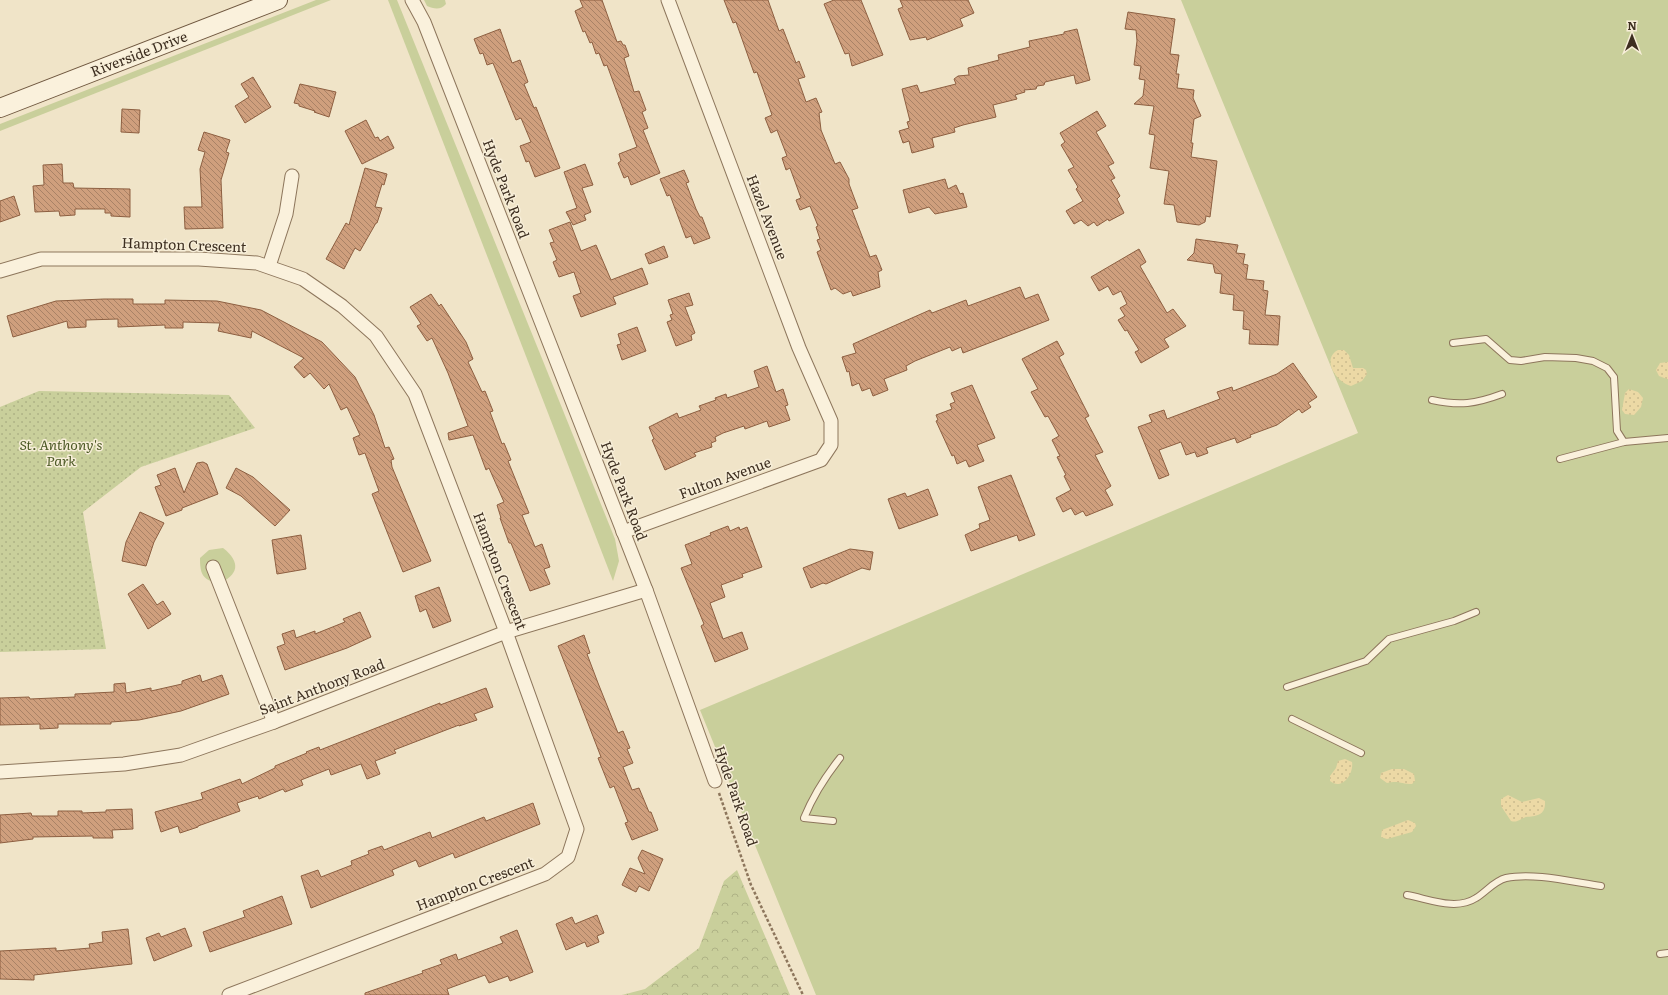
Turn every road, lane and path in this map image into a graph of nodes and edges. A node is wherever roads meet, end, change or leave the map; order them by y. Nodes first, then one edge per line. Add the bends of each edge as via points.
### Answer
1 (278, 0) edge
2 (412, 0) edge
3 (668, 0) edge
4 (0, 108) edge
5 (292, 176) dead end
6 (268, 266) junction
7 (0, 271) edge
8 (1453, 342) dead end
9 (1502, 394) dead end
10 (1432, 400) dead end
11 (1668, 438) edge
12 (1624, 442) junction
13 (831, 445) joint
14 (1560, 459) dead end
15 (623, 532) junction
16 (213, 568) dead end
17 (646, 590) junction
18 (1476, 612) dead end
19 (506, 632) junction
20 (1287, 687) dead end
21 (1292, 719) dead end
22 (274, 722) junction
23 (1361, 753) dead end
24 (840, 758) dead end
25 (0, 772) edge
26 (714, 781) joint
27 (832, 821) dead end
28 (1600, 886) dead end
29 (1408, 895) dead end
30 (1668, 953) edge
31 (1660, 954) dead end
32 (229, 995) edge
33 (803, 995) edge

1 - 4 main road, Riverside Drive
2 - 15 street, Hyde Park Road via 424,22
3 - 13 street, Hazel Avenue via 799,348 830,421
5 - 6 street via 286,214
6 - 7 street, Hampton Crescent via 199,259 41,259
6 - 19 street, Hampton Crescent via 303,279 342,306 376,336 415,394
8 - 12 lane via 1486,339 1510,360 1576,358 1593,361 1607,368 1614,378 1617,431
9 - 10 lane via 1465,404
11 - 12 lane
12 - 14 lane
13 - 15 street, Fulton Avenue via 821,460
15 - 17 street, Hyde Park Road
16 - 22 street
17 - 19 street, Saint Anthony Road
17 - 26 street, Hyde Park Road
18 - 20 lane via 1454,621 1389,639 1366,661
19 - 22 street, Saint Anthony Road
19 - 32 street, Hampton Crescent via 577,829 568,857 545,874
21 - 23 lane
22 - 25 street, Saint Anthony Road via 181,755 124,764
24 - 27 lane via 810,801 804,818
26 - 33 path, Hyde Park Road via 751,885
28 - 29 lane via 1523,877 1499,881 1474,900 1464,904 1454,905
30 - 31 lane

